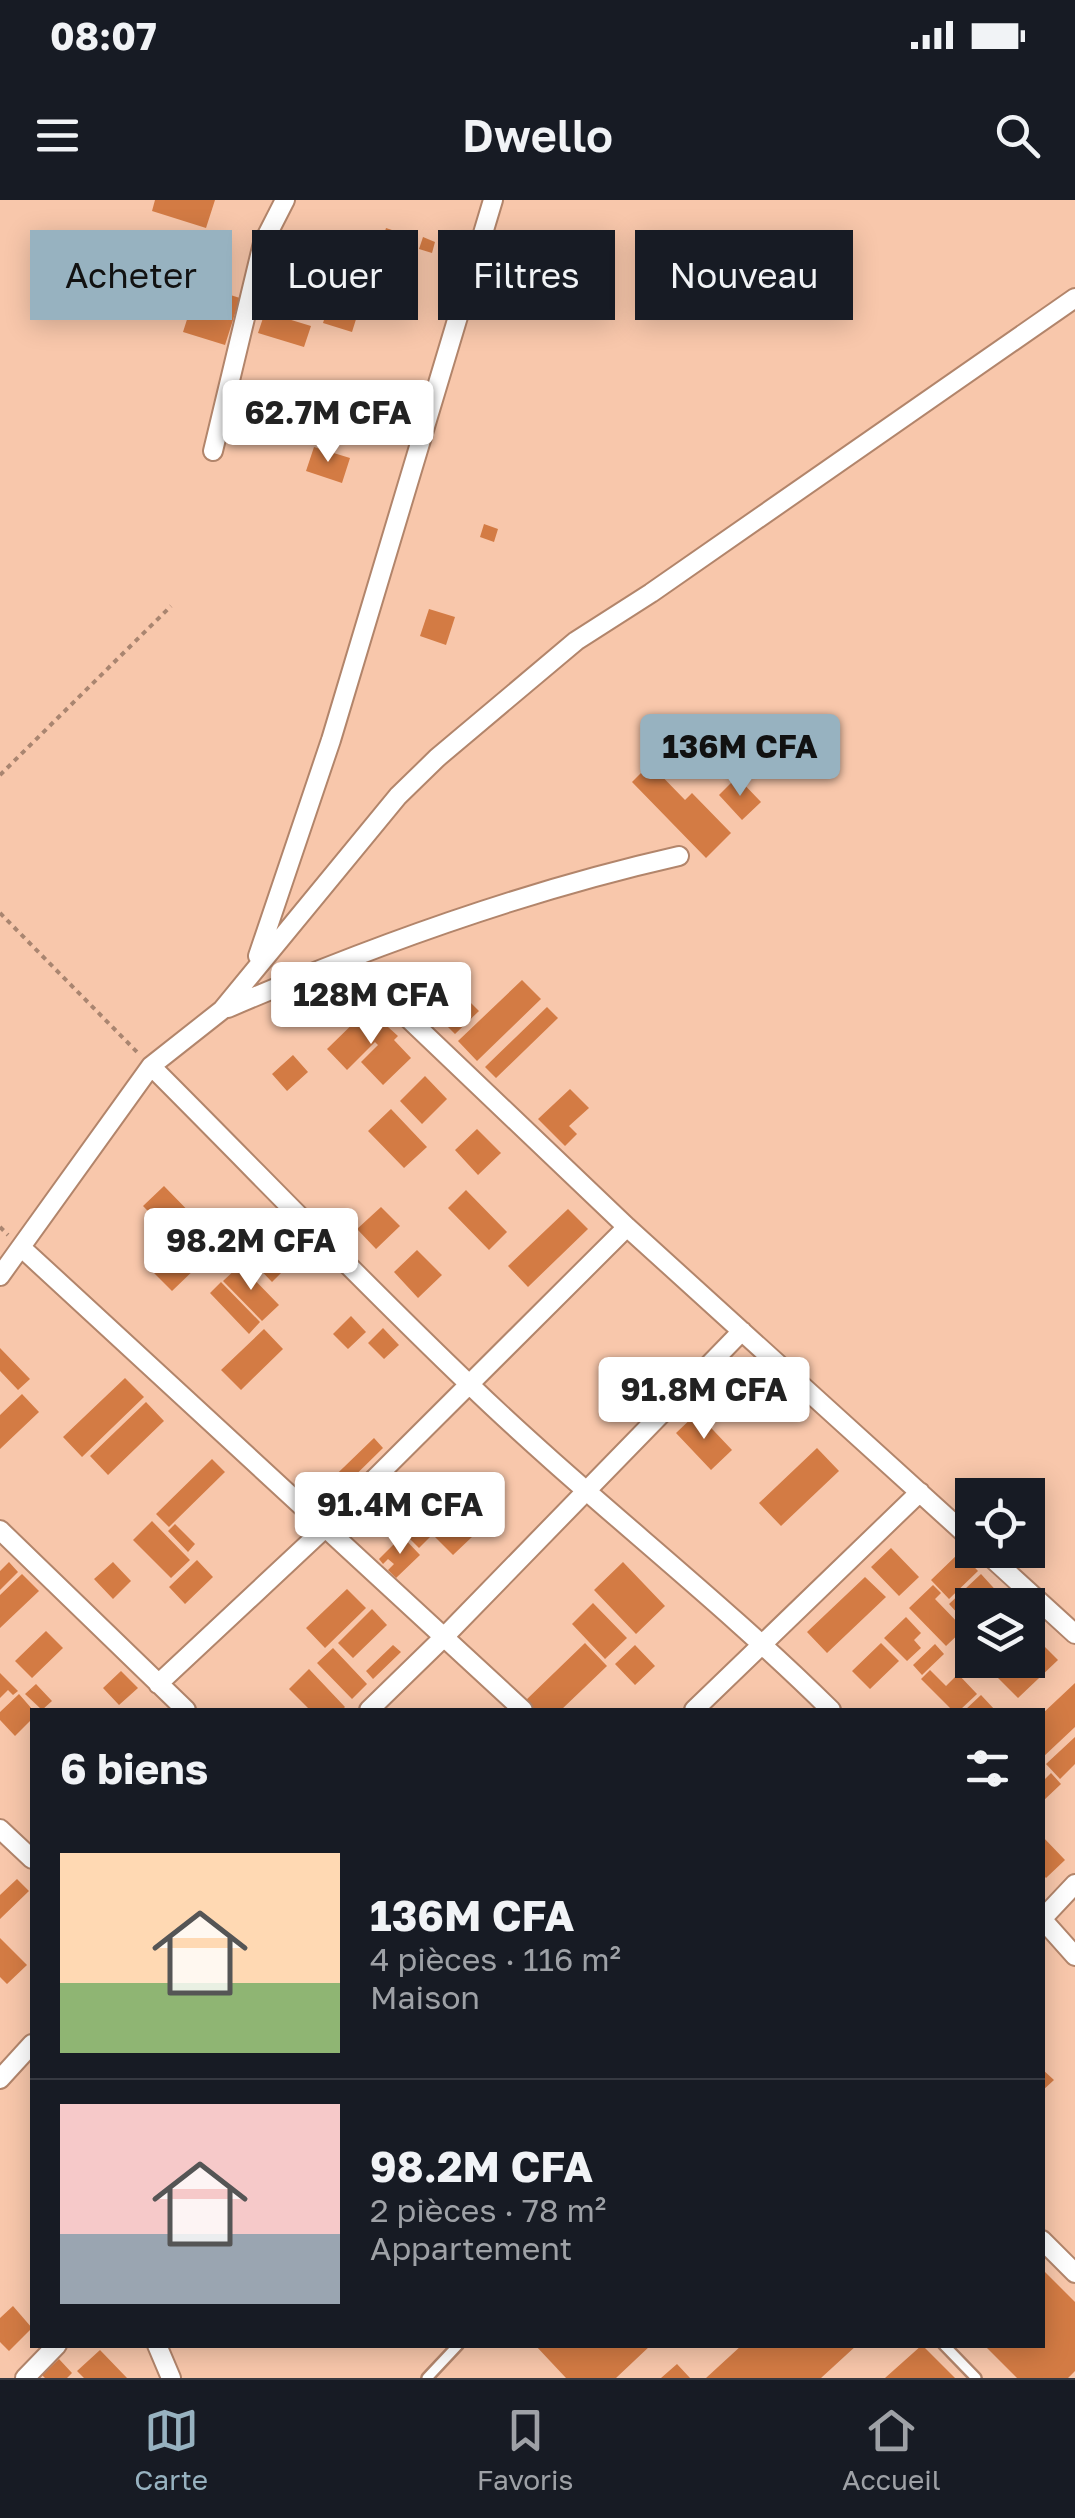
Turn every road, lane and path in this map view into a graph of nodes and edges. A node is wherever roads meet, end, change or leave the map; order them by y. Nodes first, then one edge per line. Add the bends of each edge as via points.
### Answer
1 (285, 200) edge
2 (493, 200) edge
3 (1075, 298) edge
4 (213, 451) dead end
5 (172, 606) dead end
6 (0, 775) edge
7 (679, 856) dead end
8 (0, 913) edge
9 (348, 961) junction
10 (254, 971) junction
11 (222, 1010) junction
12 (151, 1066) junction
13 (627, 1227) junction
14 (23, 1249) junction
15 (0, 1276) edge
16 (742, 1331) junction
17 (469, 1384) junction
18 (586, 1492) junction
19 (920, 1492) junction
20 (955, 1524) edge
21 (324, 1529) junction
22 (0, 1530) edge
23 (1003, 1568) edge
24 (1075, 1634) edge
25 (444, 1637) junction
26 (765, 1644) junction
27 (158, 1684) junction
28 (184, 1708) edge
29 (371, 1708) edge
30 (521, 1708) edge
31 (696, 1708) edge
32 (830, 1708) edge
33 (0, 1829) edge
34 (30, 1856) edge
35 (1075, 1884) edge
36 (1045, 1916) edge
37 (1045, 1922) edge
38 (1075, 1956) edge
39 (30, 2046) edge
40 (0, 2078) edge
41 (1045, 2243) edge
42 (1075, 2273) edge
43 (54, 2348) edge
44 (158, 2348) edge
45 (455, 2348) edge
46 (947, 2348) edge
47 (25, 2378) edge
48 (171, 2378) edge
49 (427, 2378) edge
50 (976, 2378) edge

1 - 4 street via 264,243
2 - 10 street via 331,740
3 - 10 street via 576,641 488,712 398,796
5 - 6 path
7 - 9 street via 501,902
8 - 12 path
9 - 11 street
9 - 13 street
10 - 11 street
11 - 12 street
12 - 14 street
12 - 17 street
13 - 16 street
13 - 17 street
14 - 15 street
14 - 21 street
16 - 18 street
16 - 19 street
17 - 18 street
17 - 21 street
18 - 25 street
18 - 26 street
19 - 20 street
19 - 26 street
21 - 25 street
21 - 27 street
22 - 27 street
23 - 24 street
25 - 29 street
25 - 30 street
26 - 31 street
26 - 32 street
27 - 28 street
33 - 34 street
35 - 36 street
37 - 38 street
39 - 40 street
41 - 42 street
43 - 47 street
44 - 48 street
45 - 49 lane
46 - 50 lane

